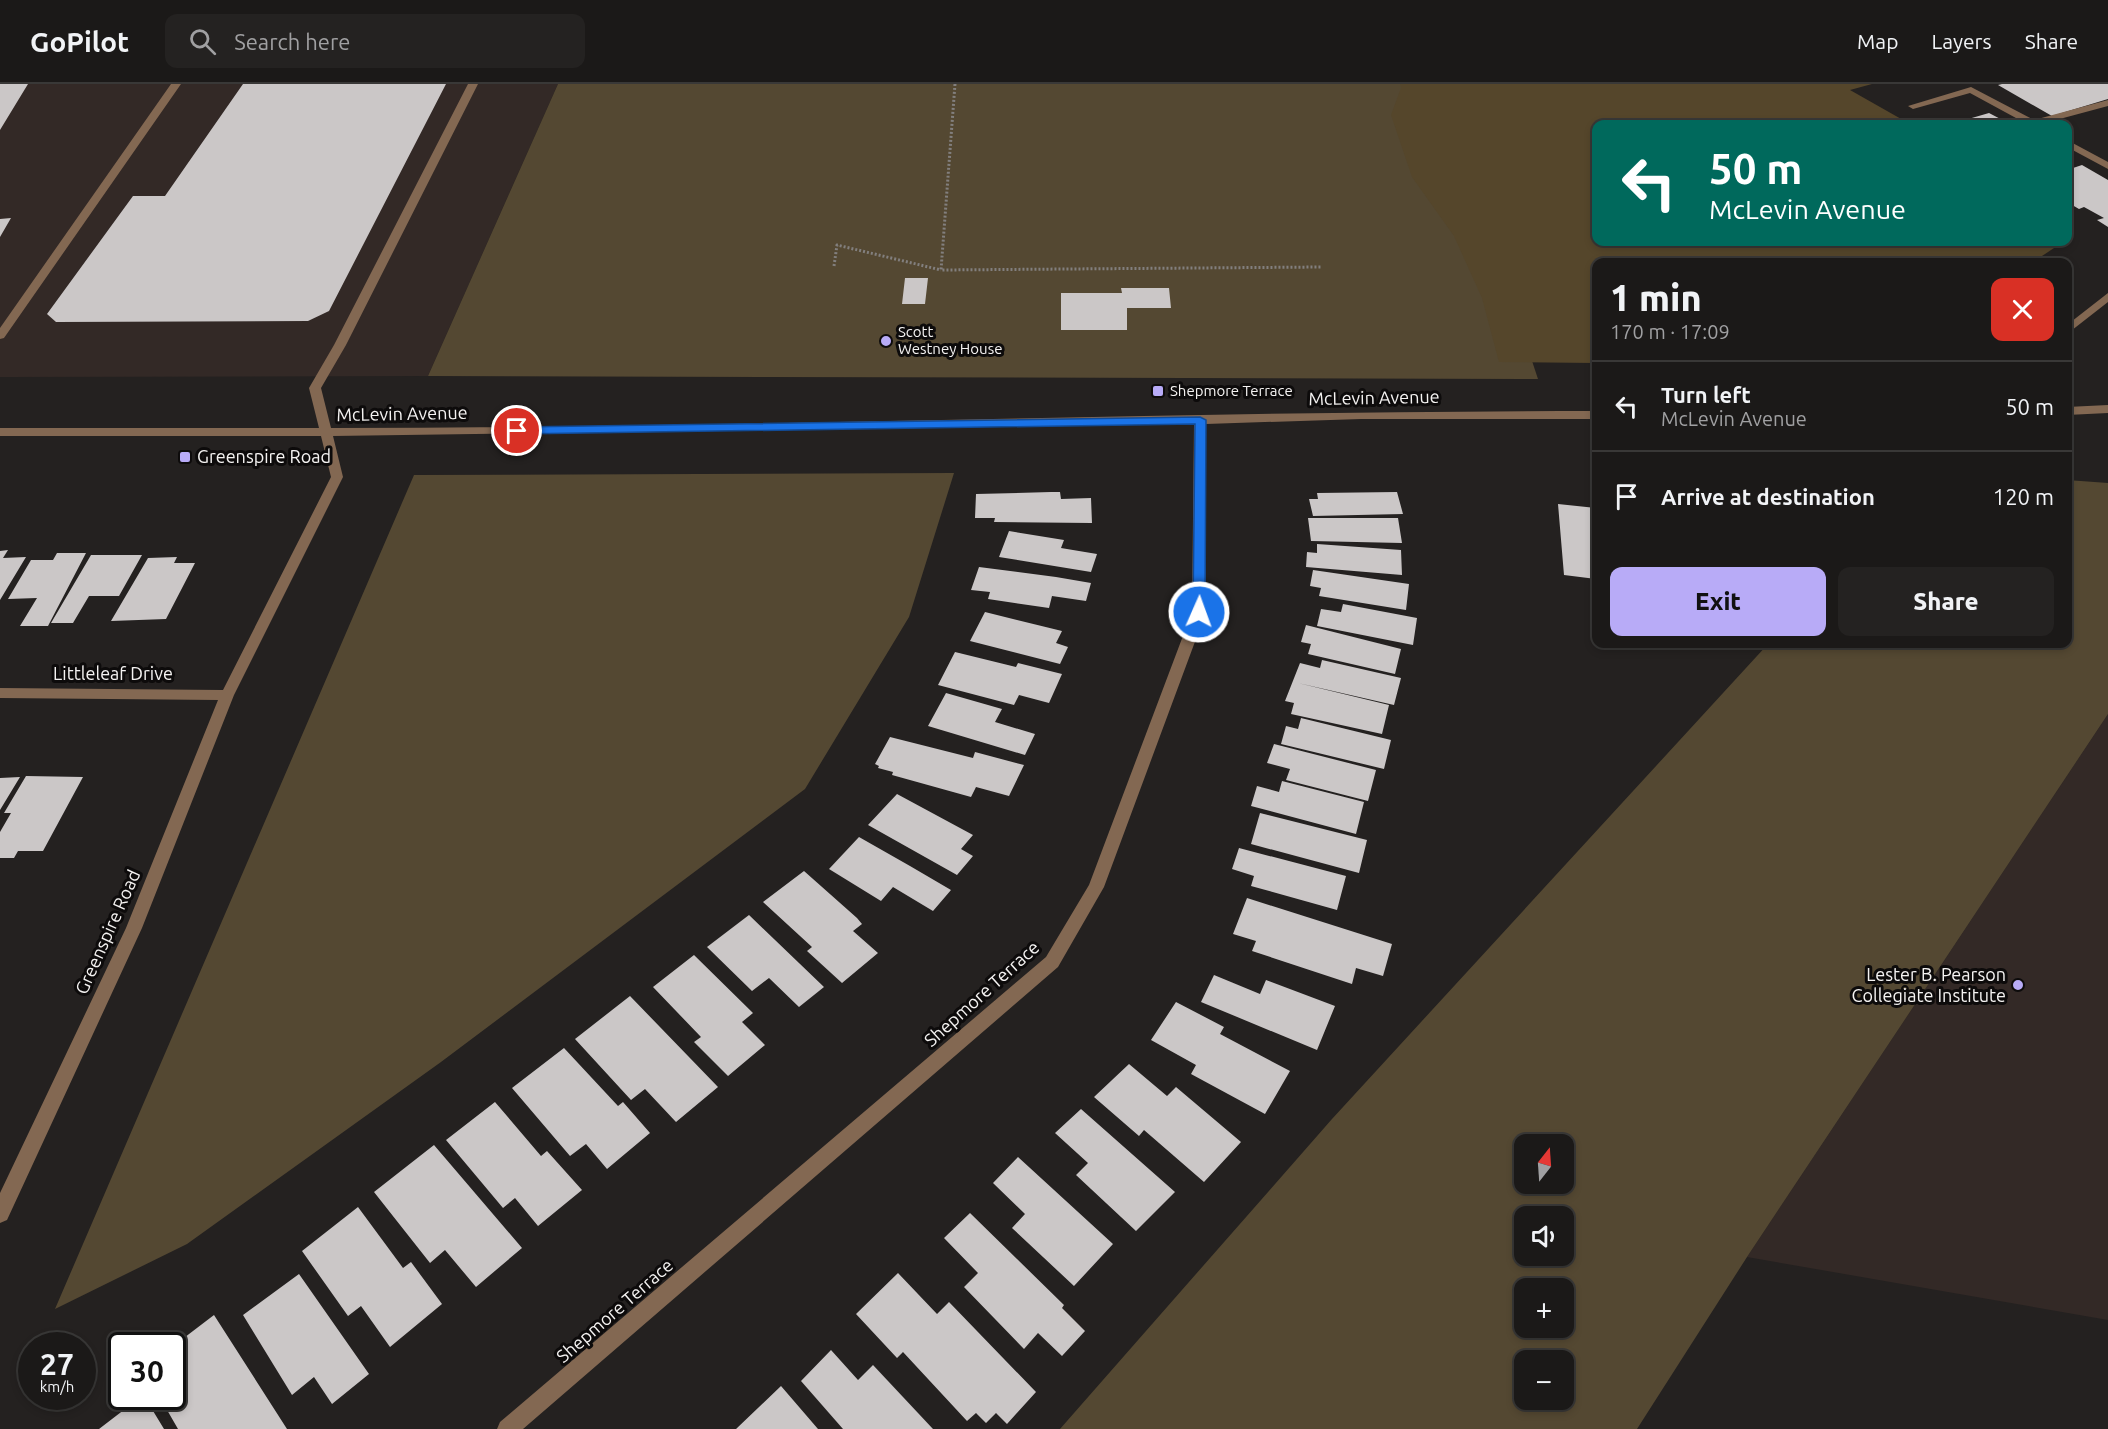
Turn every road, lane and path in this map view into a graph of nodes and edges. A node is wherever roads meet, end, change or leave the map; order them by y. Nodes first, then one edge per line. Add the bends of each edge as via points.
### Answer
1 (176, 84) edge
2 (473, 84) edge
3 (955, 84) edge
4 (1913, 106) dead end
5 (2105, 106) edge
6 (2026, 120) edge
7 (2049, 120) edge
8 (2072, 146) edge
9 (2108, 166) edge
10 (834, 266) dead end
11 (1321, 267) dead end
12 (941, 270) junction
13 (2108, 296) edge
14 (2072, 327) edge
15 (0, 336) edge
16 (2108, 409) edge
17 (2072, 411) edge
18 (1592, 415) edge
19 (1200, 420) junction
20 (0, 432) edge
21 (327, 433) junction
22 (0, 693) edge
23 (227, 695) junction
24 (0, 1214) edge
25 (507, 1429) edge

1 - 15 street
2 - 21 street, Greenspire Road via 315,388
3 - 12 path
4 - 6 street via 1971,90
5 - 7 street
8 - 9 street
10 - 12 path via 837,245
11 - 12 path
13 - 14 street
16 - 17 street
18 - 19 street, McLevin Avenue
19 - 21 street, McLevin Avenue
19 - 25 street, Shepmore Terrace via 1199,612 1096,886 1052,962
20 - 21 street, McLevin Avenue
21 - 23 street, Greenspire Road via 337,477
22 - 23 street, Littleleaf Drive
23 - 24 street, Greenspire Road via 134,928

